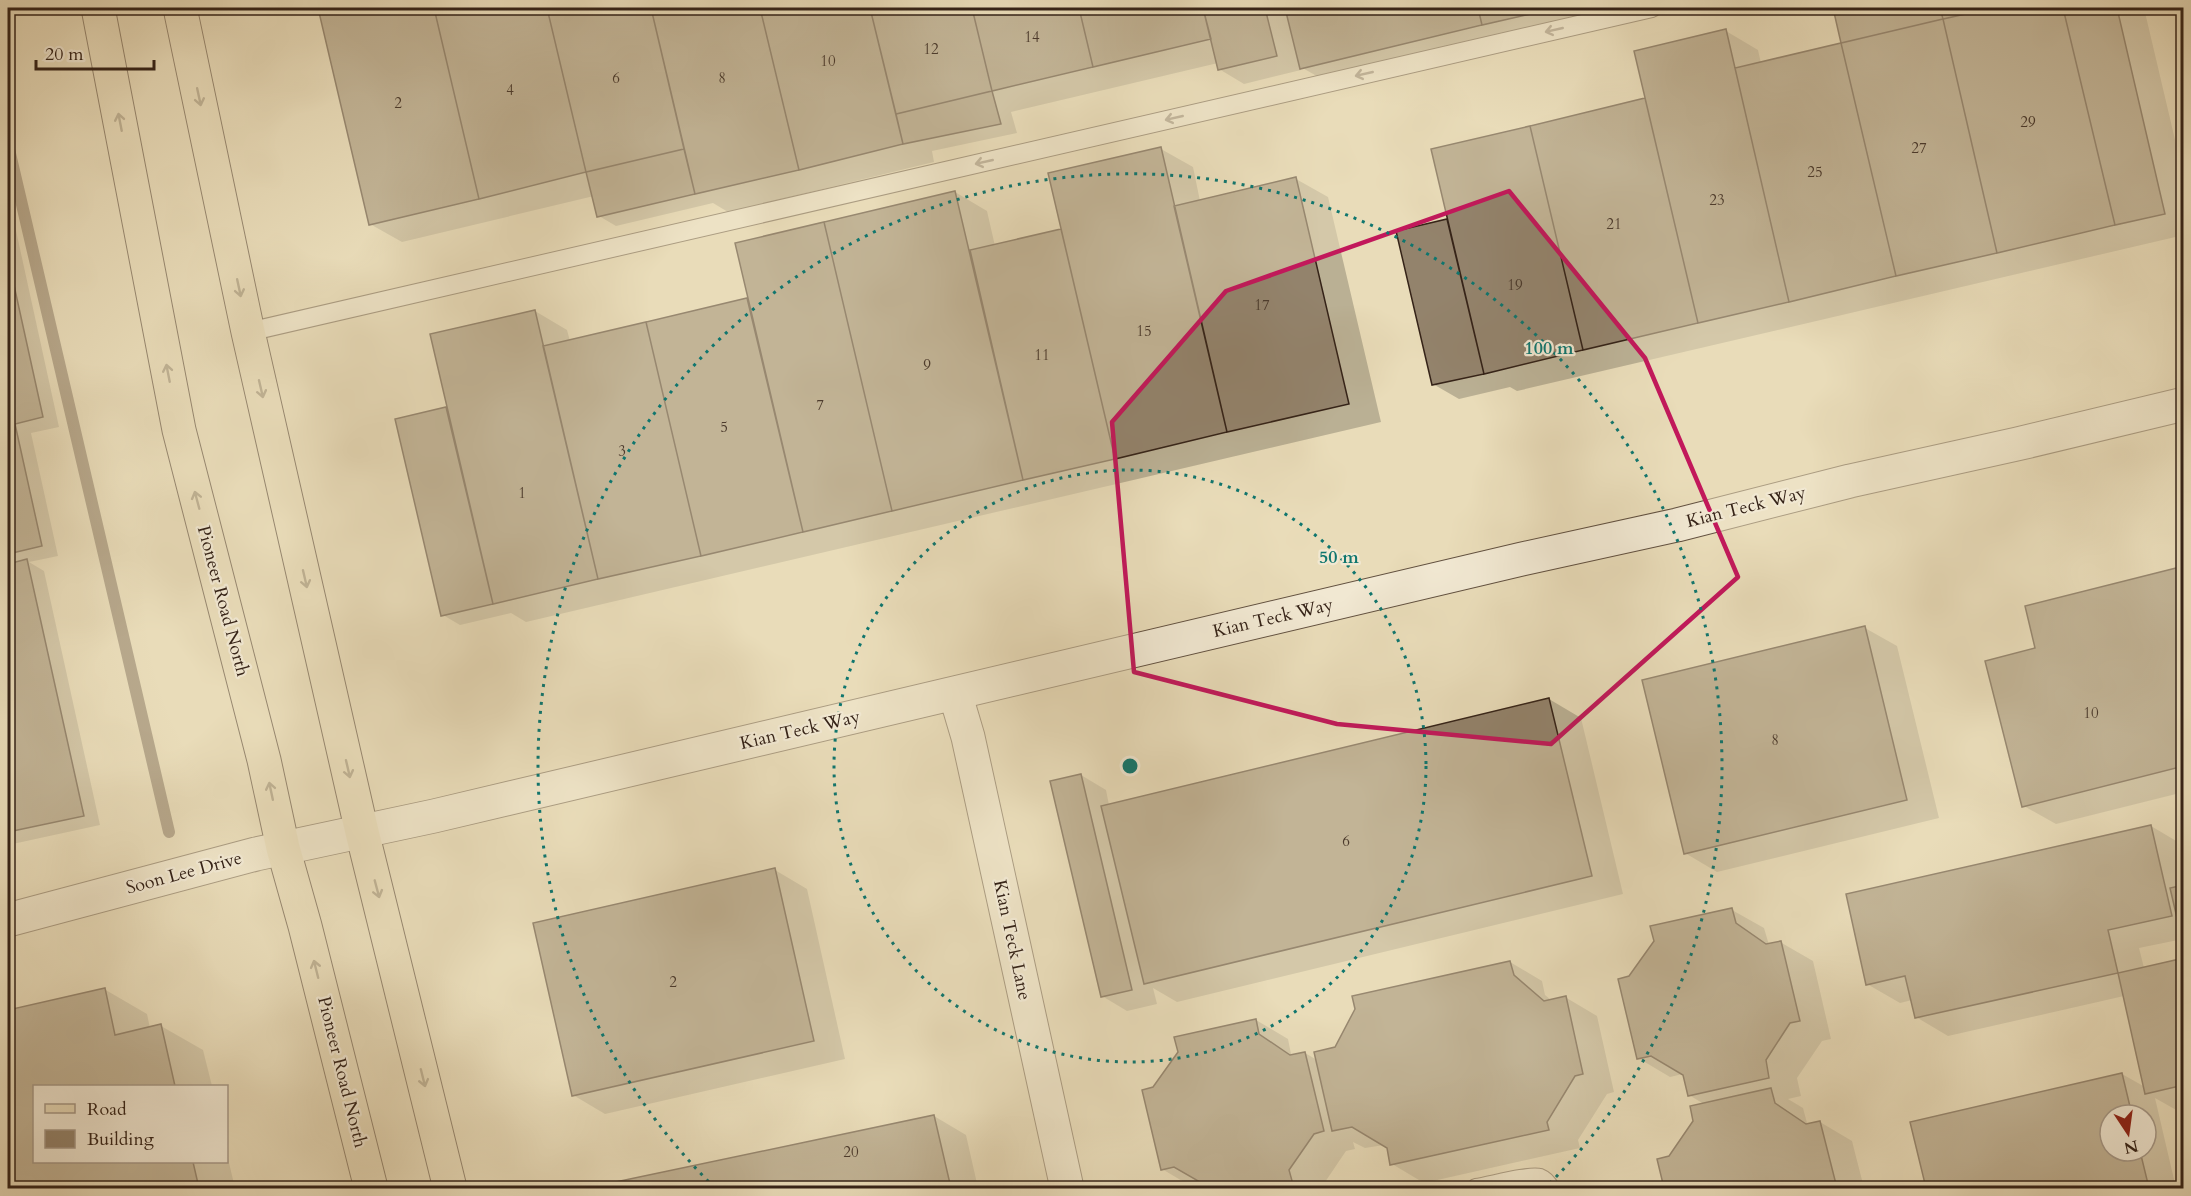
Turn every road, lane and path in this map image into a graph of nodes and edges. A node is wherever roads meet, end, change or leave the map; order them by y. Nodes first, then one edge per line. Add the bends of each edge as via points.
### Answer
1 (98, 8) edge
2 (180, 8) edge
3 (1652, 8) edge
4 (248, 332) junction
5 (2184, 404) edge
6 (956, 693) junction
7 (362, 832) junction
8 (283, 848) junction
9 (8, 920) edge
10 (371, 1188) edge
11 (450, 1188) edge
12 (1067, 1188) edge
13 (1476, 1188) edge
14 (1550, 1188) edge

8 -> 1 main road, Pioneer Road North via 179,430
2 -> 4 main road
3 -> 4 lane
4 -> 7 main road
5 - 6 street, Kian Teck Way
6 - 7 street, Kian Teck Way
6 - 12 street, Kian Teck Lane
7 - 8 street, Soon Lee Drive
7 -> 11 main road
8 - 9 street, Soon Lee Drive
10 -> 8 main road, Pioneer Road North
13 - 14 lane via 1530,1178 1540,1178

